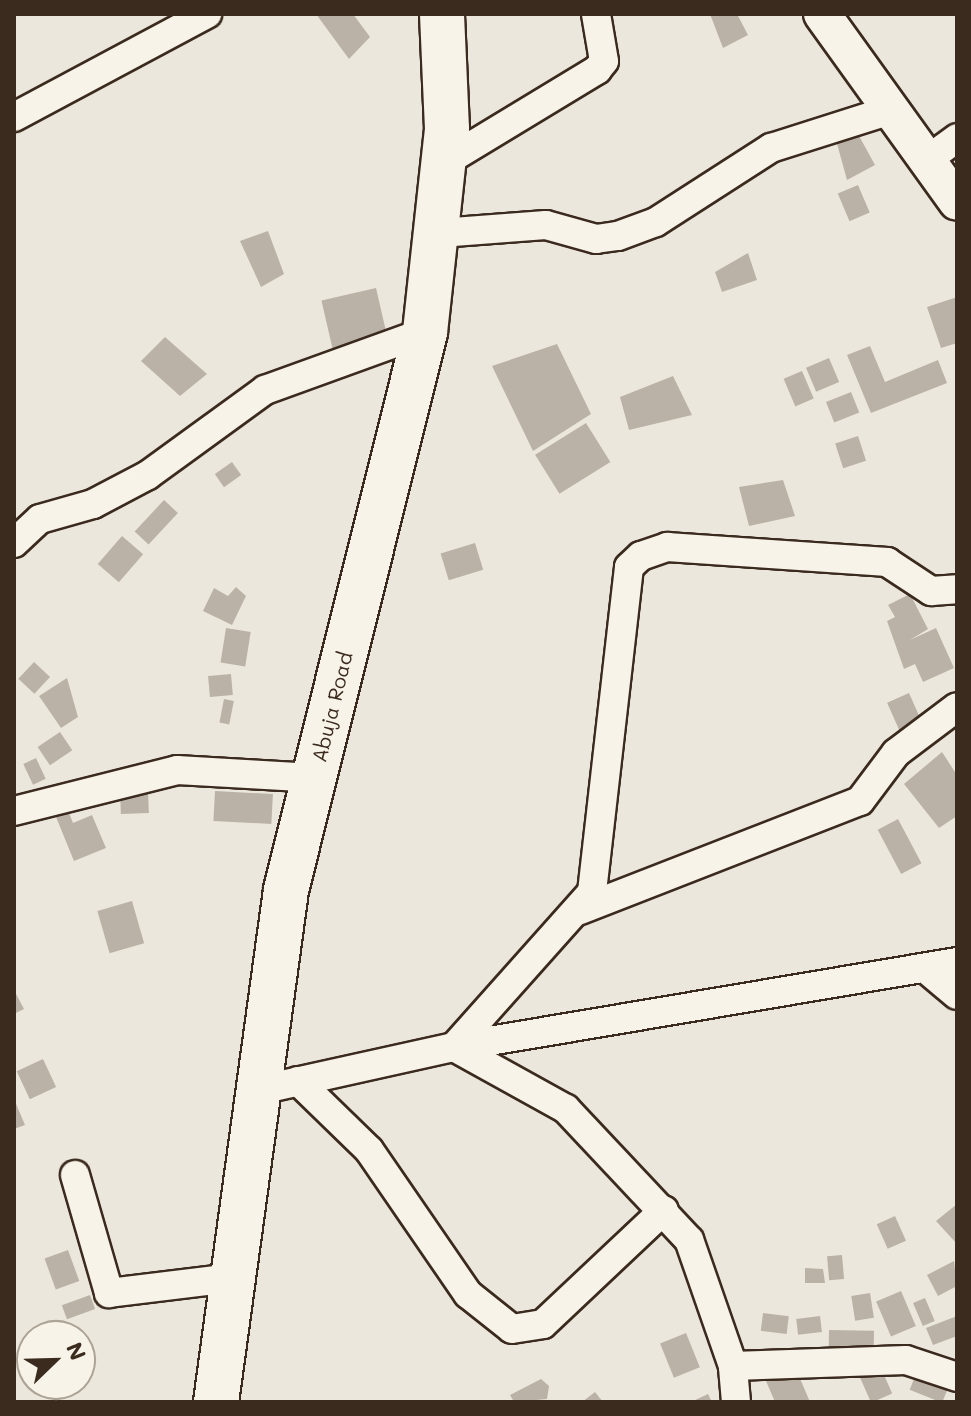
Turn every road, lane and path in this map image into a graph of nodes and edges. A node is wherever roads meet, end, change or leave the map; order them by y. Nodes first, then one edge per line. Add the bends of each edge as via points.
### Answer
1 (207, 14) edge
2 (442, 14) edge
3 (596, 14) edge
4 (822, 14) edge
5 (891, 110) junction
6 (14, 117) edge
7 (957, 138) edge
8 (927, 160) junction
9 (445, 162) junction
10 (957, 202) edge
11 (440, 233) junction
12 (425, 332) junction
13 (14, 543) edge
14 (957, 589) edge
15 (957, 707) edge
16 (314, 778) junction
17 (14, 811) edge
18 (580, 910) junction
19 (957, 962) edge
20 (926, 969) junction
21 (957, 995) edge
22 (454, 1047) junction
23 (298, 1081) junction
24 (255, 1091) junction
25 (75, 1175) dead end
26 (664, 1210) junction
27 (231, 1278) junction
28 (733, 1366) junction
29 (957, 1377) edge
30 (216, 1402) edge
31 (736, 1402) edge

1 - 6 street
2 - 9 main road, Abuja Road
3 - 9 street via 604,61 597,70
4 - 5 street
5 - 8 street
5 - 11 street via 771,148 656,222 618,236 596,239 546,225
7 - 8 street
8 - 10 street
9 - 11 main road, Abuja Road
11 - 12 main road, Abuja Road
12 - 13 street via 265,390 148,475 93,504 40,519
12 - 16 main road, Abuja Road
14 - 18 street via 931,591 887,562 667,547 641,556 629,567 601,864
15 - 18 street via 896,753 860,801
16 - 17 street via 177,770
16 - 24 main road, Abuja Road via 286,890
18 - 22 street
19 - 20 street
20 - 21 street
20 - 22 street
22 - 23 street
22 - 26 street via 566,1109
23 - 24 street
23 - 26 street via 369,1150 468,1294 512,1329 543,1324
24 - 27 main road, Abuja Road
25 - 27 street via 109,1293
26 - 28 street via 689,1240
27 - 30 main road, Abuja Road
28 - 29 street via 906,1360
28 - 31 street

